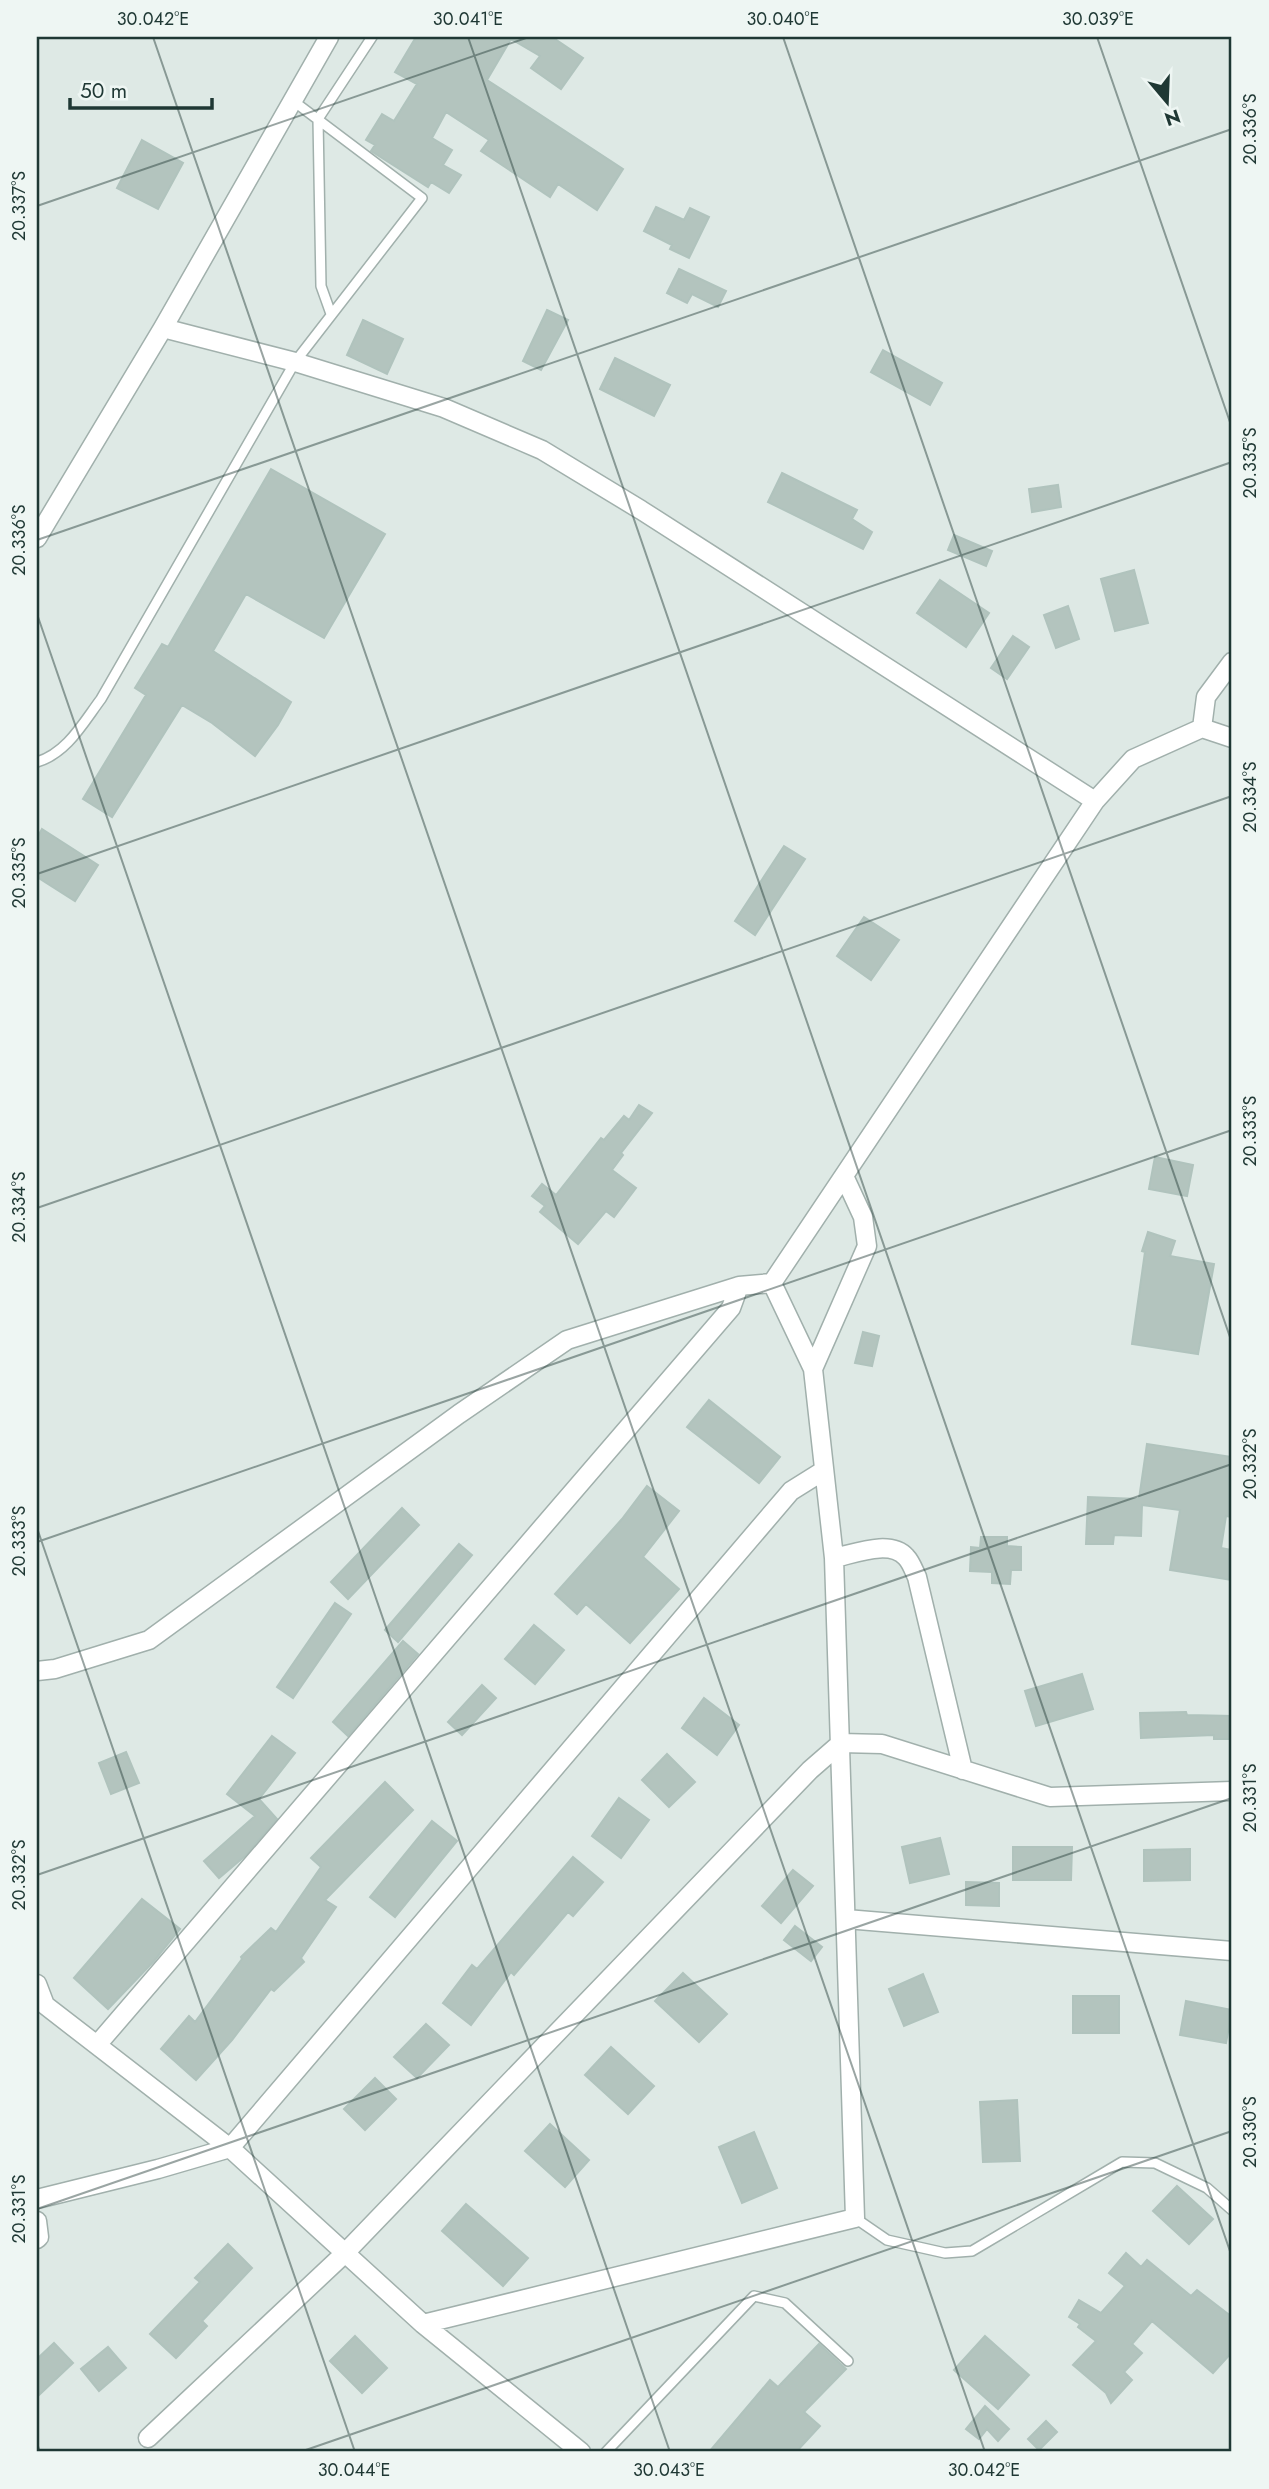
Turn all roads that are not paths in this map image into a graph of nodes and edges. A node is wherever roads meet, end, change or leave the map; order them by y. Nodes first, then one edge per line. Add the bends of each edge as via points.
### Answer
1 (329, 37) edge
2 (372, 37) edge
3 (292, 100) junction
4 (318, 119) junction
5 (331, 314) junction
6 (163, 328) junction
7 (295, 362) junction
8 (37, 538) edge
9 (1232, 662) edge
10 (1202, 728) junction
11 (1232, 738) edge
12 (37, 762) edge
13 (1095, 801) junction
14 (844, 1176) junction
15 (772, 1283) junction
16 (738, 1286) junction
17 (813, 1369) junction
18 (823, 1471) junction
19 (834, 1558) junction
20 (37, 1671) edge
21 (841, 1743) junction
22 (963, 1770) junction
23 (1232, 1791) edge
24 (846, 1919) junction
25 (1232, 1951) edge
26 (37, 1983) edge
27 (97, 2045) junction
28 (230, 2148) junction
29 (37, 2200) edge
30 (1232, 2210) edge
31 (855, 2218) junction
32 (37, 2221) edge
33 (37, 2239) edge
34 (344, 2254) junction
35 (423, 2324) junction
36 (848, 2361) dead end
37 (148, 2438) dead end
38 (581, 2452) edge
39 (606, 2452) edge

1 - 3 street
2 - 4 lane
3 - 4 lane
3 - 6 street
4 - 5 lane via 321,286
4 - 5 lane via 422,198
5 - 7 lane
6 - 7 street
6 - 8 street
7 - 12 lane via 101,699 70,741
7 - 13 street via 443,408 542,450
9 - 10 street via 1206,696
10 - 11 street
10 - 13 street via 1133,760
13 - 14 street
14 - 15 street
14 - 17 street via 863,1217 867,1246
15 - 16 street
15 - 17 street
16 - 20 street via 567,1340 149,1640
16 - 27 street via 723,1318
17 - 18 street
18 - 19 street
18 - 28 street via 791,1491
19 - 21 street
19 - 22 street via 880,1548 906,1557 917,1577
21 - 22 street via 882,1744
21 - 24 street
21 - 34 street
22 - 23 street via 1050,1797
24 - 25 street
24 - 31 street
26 - 27 street via 45,2005
27 - 28 street
28 - 29 street
28 - 34 street
30 - 31 lane via 1207,2188 1155,2163 1122,2162 972,2251 945,2253 887,2239
31 - 35 street
32 - 33 street
34 - 35 street
34 - 37 street
35 - 38 street
36 - 39 lane via 785,2303 754,2296

